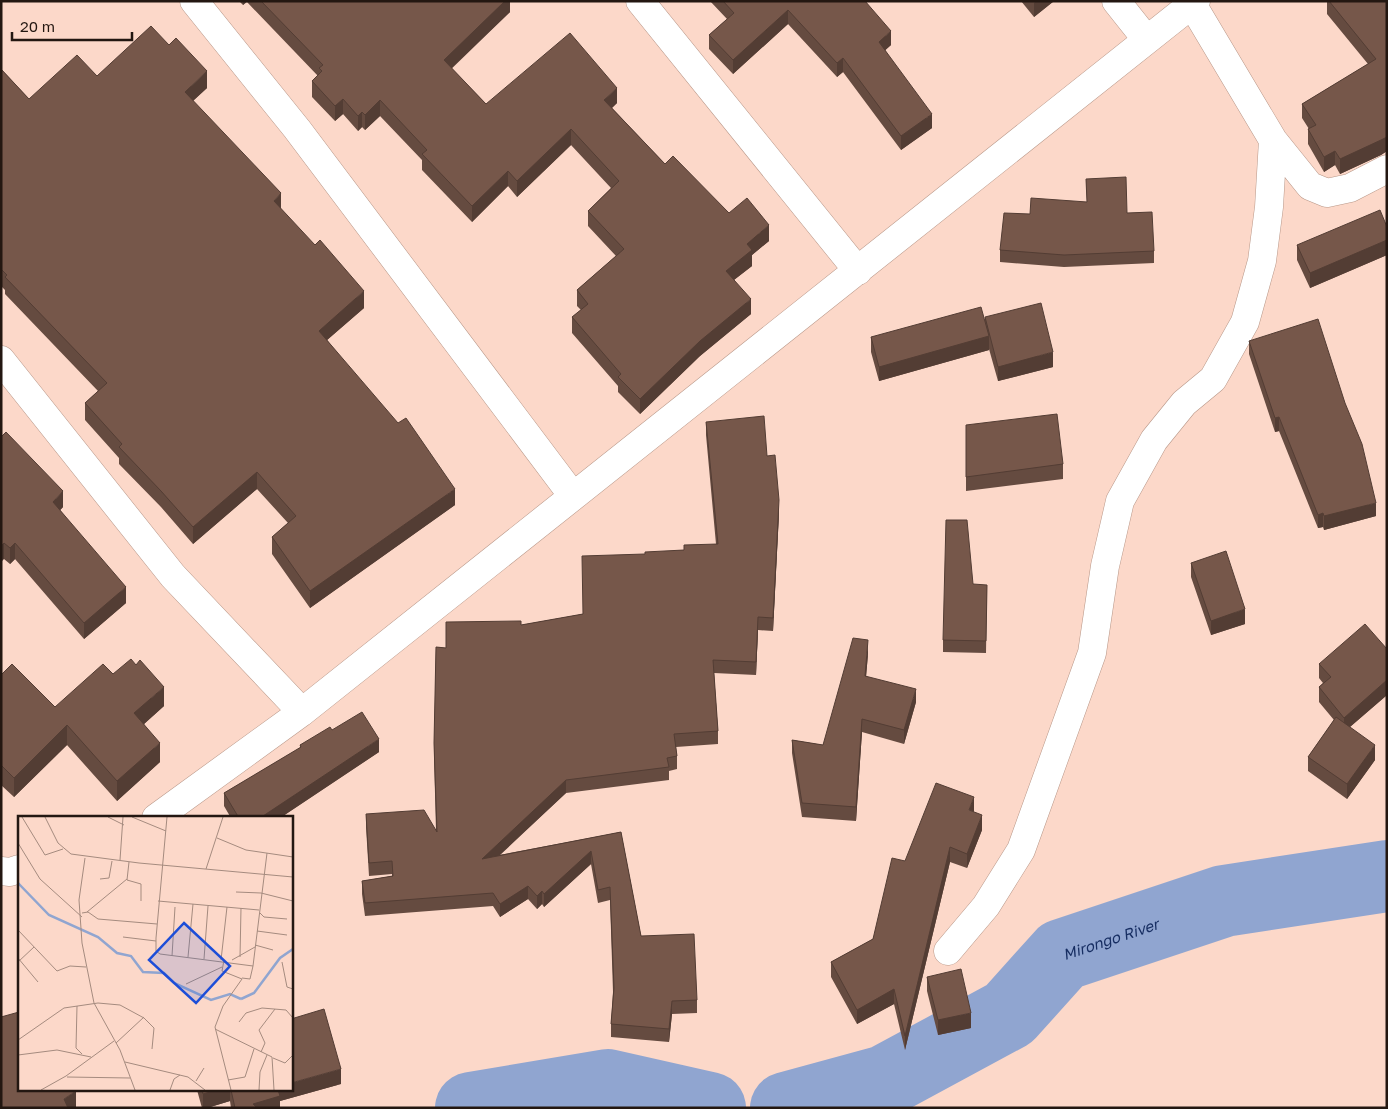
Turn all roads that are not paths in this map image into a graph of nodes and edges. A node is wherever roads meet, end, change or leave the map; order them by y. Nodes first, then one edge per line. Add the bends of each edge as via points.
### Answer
1 (194, 1) edge
2 (640, 1) edge
3 (1116, 1) edge
4 (1194, 3) edge
5 (1147, 40) junction
6 (1273, 140) junction
7 (1387, 169) edge
8 (858, 270) junction
9 (1, 360) edge
10 (573, 496) junction
11 (302, 712) junction
12 (159, 816) edge
13 (18, 870) edge
14 (1, 871) edge
15 (948, 951) dead end

1 - 10 street via 297,129
2 - 8 street
3 - 5 street
4 - 5 street
4 - 6 street
5 - 8 street
6 - 7 street via 1310,186 1327,193 1350,188
6 - 15 street via 1262,261 1246,322 1214,379 1184,404 1154,440 1120,501 1105,566 1092,653 1021,850 986,906
8 - 10 street
9 - 11 street via 173,576
10 - 11 street
11 - 12 street
13 - 14 street

